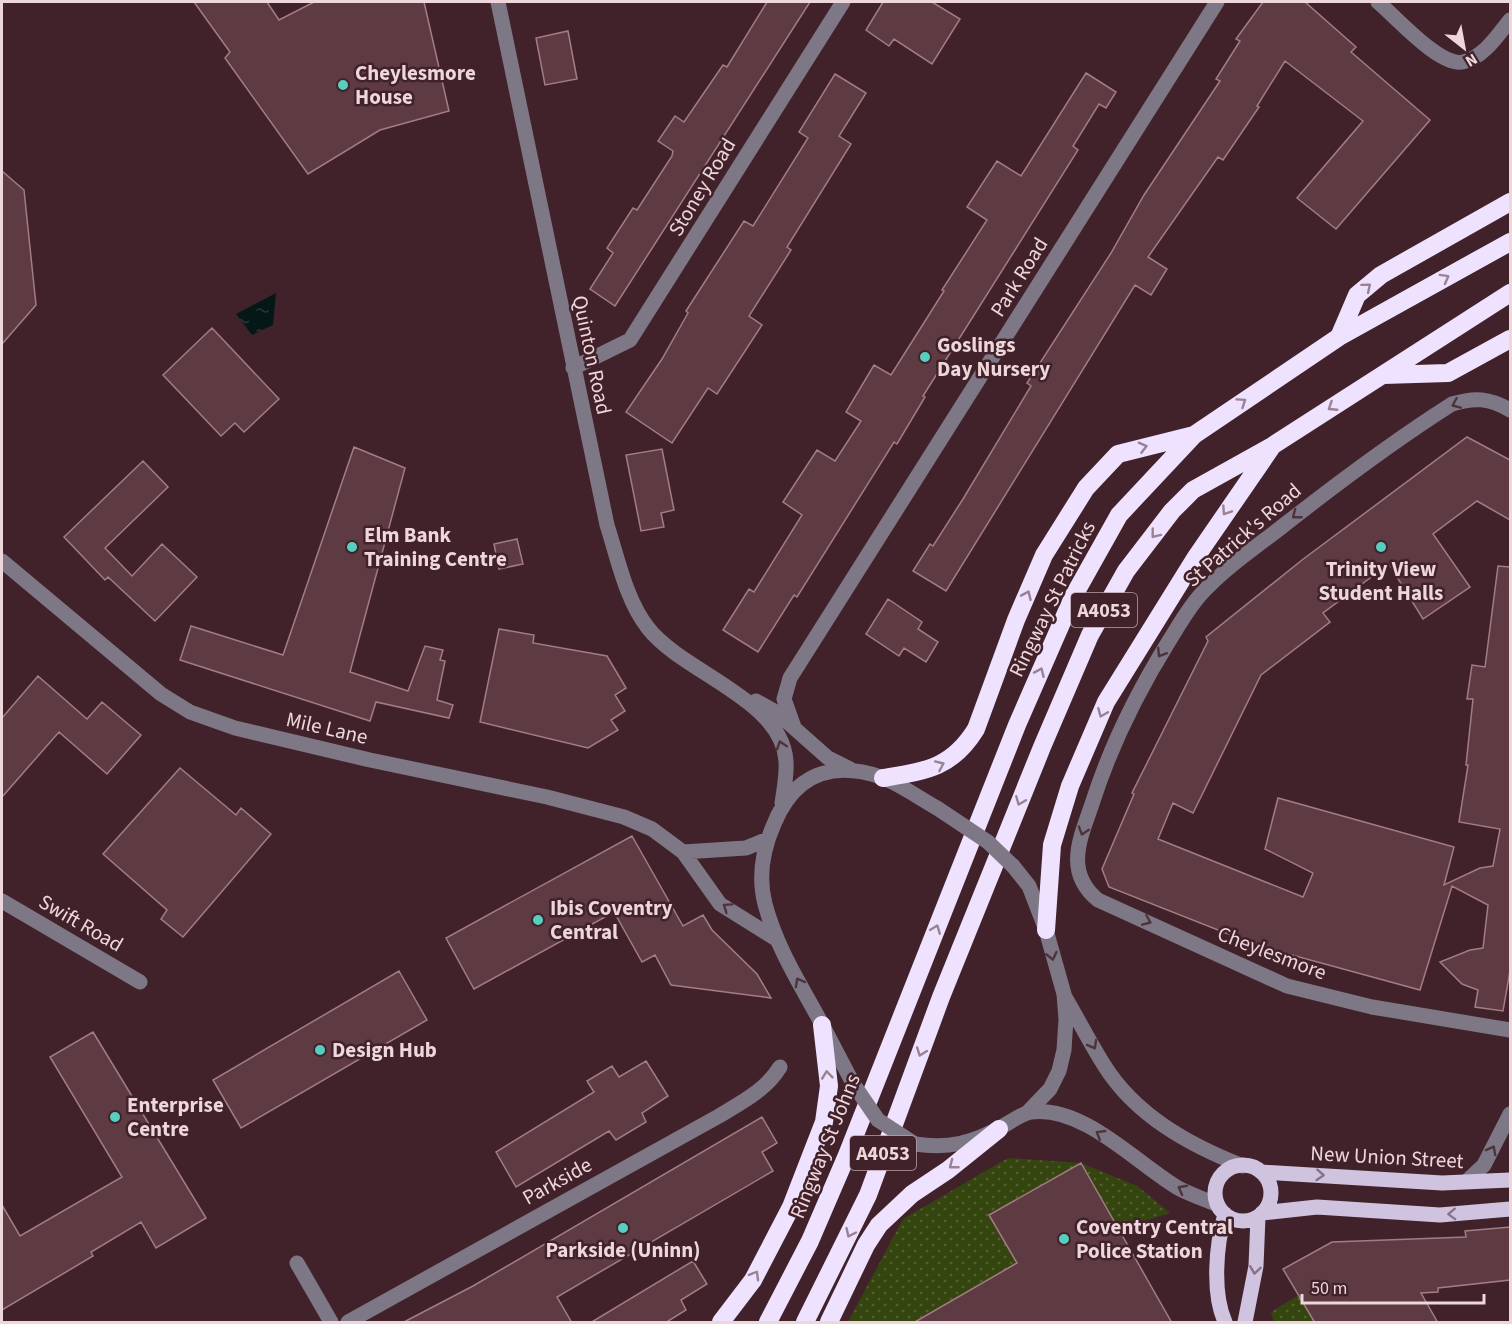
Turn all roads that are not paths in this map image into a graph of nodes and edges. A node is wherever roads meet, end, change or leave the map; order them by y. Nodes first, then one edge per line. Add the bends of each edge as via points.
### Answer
1 (498, 2) edge
2 (843, 2) edge
3 (1217, 2) edge
4 (1378, 2) edge
5 (1510, 20) edge
6 (1510, 202) edge
7 (1510, 242) edge
8 (1510, 293) edge
9 (1339, 337) junction
10 (1510, 339) edge
11 (573, 368) junction
12 (1381, 375) junction
13 (1510, 410) edge
14 (1194, 435) junction
15 (1272, 446) junction
16 (2, 561) edge
17 (714, 680) junction
18 (784, 699) joint
19 (794, 727) junction
20 (865, 773) junction
21 (883, 778) junction
22 (782, 803) junction
23 (768, 839) junction
24 (683, 852) junction
25 (1078, 873) joint
26 (2, 901) edge
27 (1046, 930) junction
28 (776, 939) junction
29 (140, 982) dead end
30 (915, 983) joint
31 (1064, 994) junction
32 (822, 1025) junction
33 (1510, 1030) edge
34 (780, 1067) dead end
35 (1028, 1112) junction
36 (1510, 1114) edge
37 (999, 1129) junction
38 (1243, 1166) junction
39 (1261, 1172) junction
40 (1510, 1180) edge
41 (1467, 1181) junction
42 (1510, 1209) edge
43 (1222, 1210) junction
44 (1260, 1215) junction
45 (297, 1263) dead end
46 (331, 1323) edge
47 (348, 1323) edge
48 (721, 1323) edge
49 (768, 1323) edge
50 (805, 1323) edge
51 (831, 1323) edge
52 (1225, 1323) edge
53 (1245, 1323) edge

1 - 11 street, Quinton Road
2 - 11 street, Stoney Road via 630,340
3 - 18 street, Park Road via 790,678
4 - 5 street via 1434,53 1462,63 1477,56
9 -> 6 highway via 1357,295 1381,276
9 -> 7 highway, Ringway St Patricks / A4053
8 - 12 highway, A4053
14 -> 9 highway, Ringway St Patricks / A4053
10 - 12 highway via 1448,373
11 - 17 street, Quinton Road via 607,525 636,609 664,645
12 -> 15 highway, A4053
13 -> 25 street, St Patrick's Road via 1495,401 1474,397 1452,404 1318,498 1202,593 1144,680 1119,734 1080,839
21 -> 14 highway via 924,771 950,760 966,745 976,729 1044,555 1100,472 1118,454
30 -> 14 highway, Ringway St Patricks / A4053 via 1017,725 1073,597 1119,515
15 -> 27 highway via 1196,557 1106,702 1070,786 1052,845
15 -> 50 highway, A4053 via 1193,490 1172,511 1126,571 1090,635 941,997 868,1195
16 - 24 street, Mile Lane via 161,694 190,712 235,728 624,817 652,829
17 - 19 street, Quinton Road via 776,712
22 -> 17 street, Quinton Road via 786,762 780,738 756,708
18 - 19 street, Quinton Road
19 - 20 street, Quinton Road via 828,758
20 - 21 street
20 - 22 street via 836,771 811,777
21 - 27 street, bridge via 988,842 1029,886
22 - 23 street
23 - 24 street via 746,848
23 - 28 street via 762,866 764,902
28 -> 24 street, Mile Lane via 720,904
25 -> 33 street, Cheylesmore via 1098,900 1264,977 1307,992 1407,1014
26 - 29 street, Swift Road
27 -> 31 street
32 -> 28 street
30 - 49 highway, Ringway St Johns / A4053 via 810,1241
31 - 35 street via 1064,1050 1059,1071 1050,1089
31 -> 38 street via 1105,1066 1138,1106 1207,1152
32 - 37 street, bridge via 878,1120 915,1144 953,1147
48 -> 32 highway via 753,1280 791,1207 824,1122 828,1086
34 - 47 street, Parkside via 758,1092 719,1116
35 - 37 street
43 -> 35 street via 1181,1189 1083,1124 1051,1113
41 -> 36 street via 1484,1165
37 -> 51 highway via 912,1194 879,1225
38 - 39 main road
38 - 43 main road via 1230,1169 1220,1178 1216,1193
39 -> 41 main road, New Union Street via 1442,1183
39 - 44 main road via 1271,1193 1270,1202
40 - 41 main road, New Union Street
42 -> 44 main road via 1440,1215 1317,1207
43 - 44 main road via 1240,1221
43 - 52 main road via 1217,1240 1218,1299
44 -> 53 main road via 1256,1266
45 - 46 street

